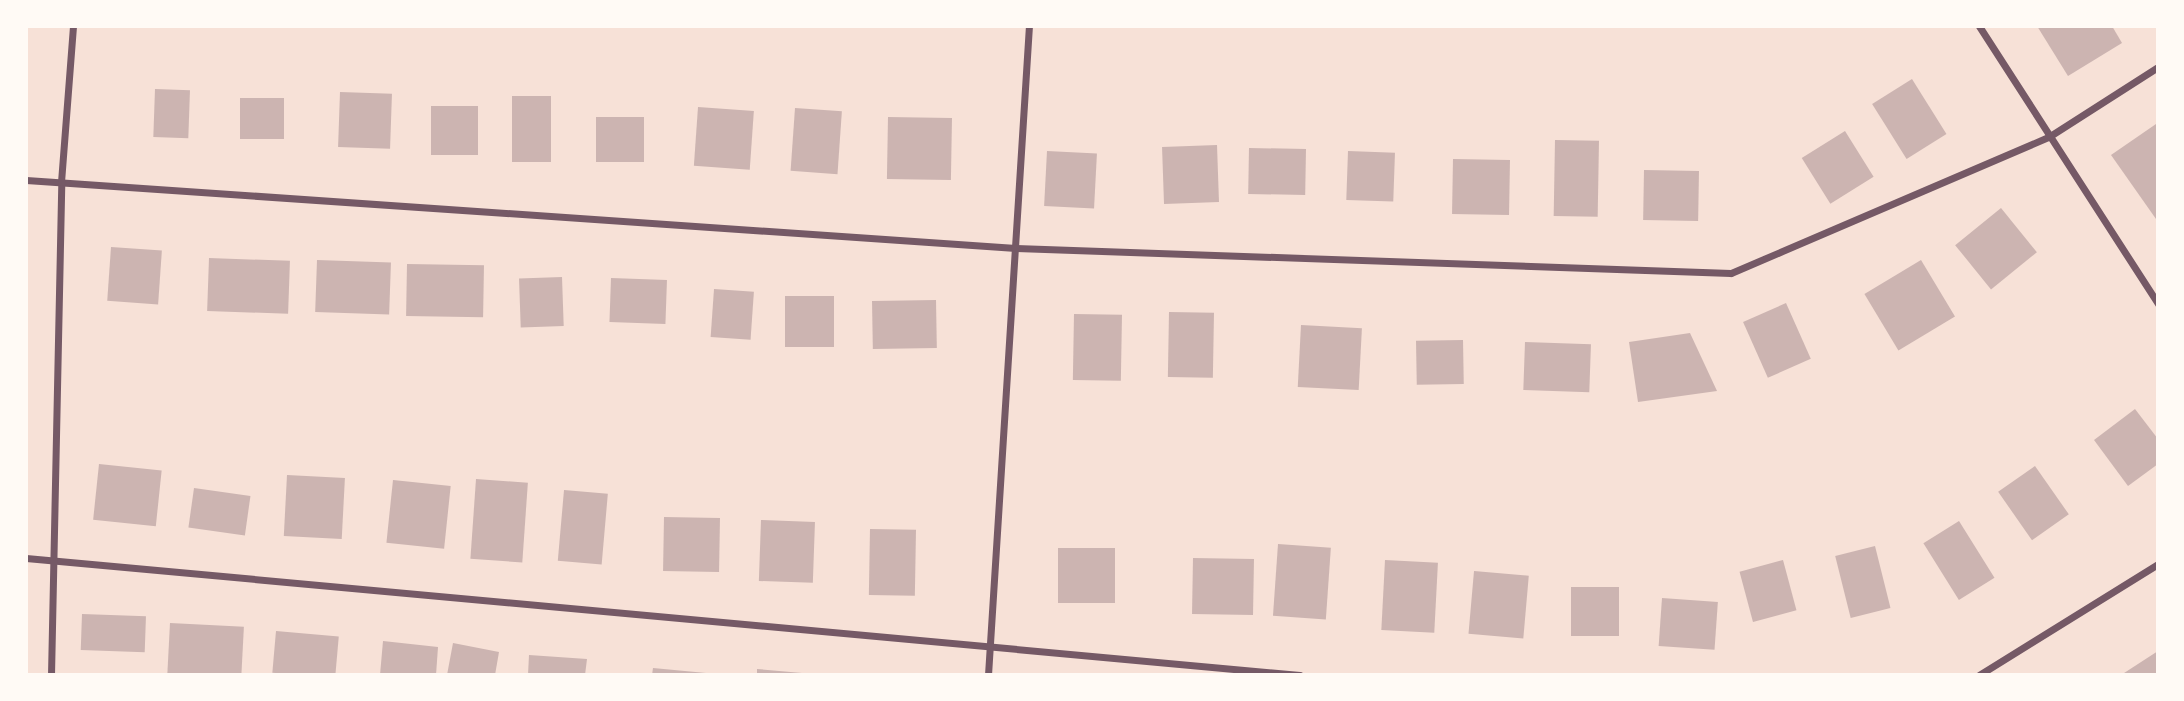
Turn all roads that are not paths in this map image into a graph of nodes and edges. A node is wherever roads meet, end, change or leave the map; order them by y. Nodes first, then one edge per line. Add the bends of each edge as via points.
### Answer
1 (73, 26) edge
2 (1030, 26) edge
3 (1979, 26) edge
4 (2158, 66) edge
5 (2050, 136) junction
6 (26, 180) edge
7 (61, 182) junction
8 (1016, 247) junction
9 (2158, 304) edge
10 (26, 558) edge
11 (51, 561) junction
12 (2158, 564) edge
13 (990, 649) junction
14 (51, 675) edge
15 (988, 675) edge
16 (1300, 675) edge
17 (1979, 675) edge

1 - 7 street
2 - 8 street
3 - 5 street
4 - 5 street
5 - 8 street via 1731,274
5 - 9 street
6 - 7 street
7 - 8 street
7 - 11 street
8 - 13 street
10 - 11 street
11 - 13 street
11 - 14 street
12 - 17 street
13 - 15 street
13 - 16 street

